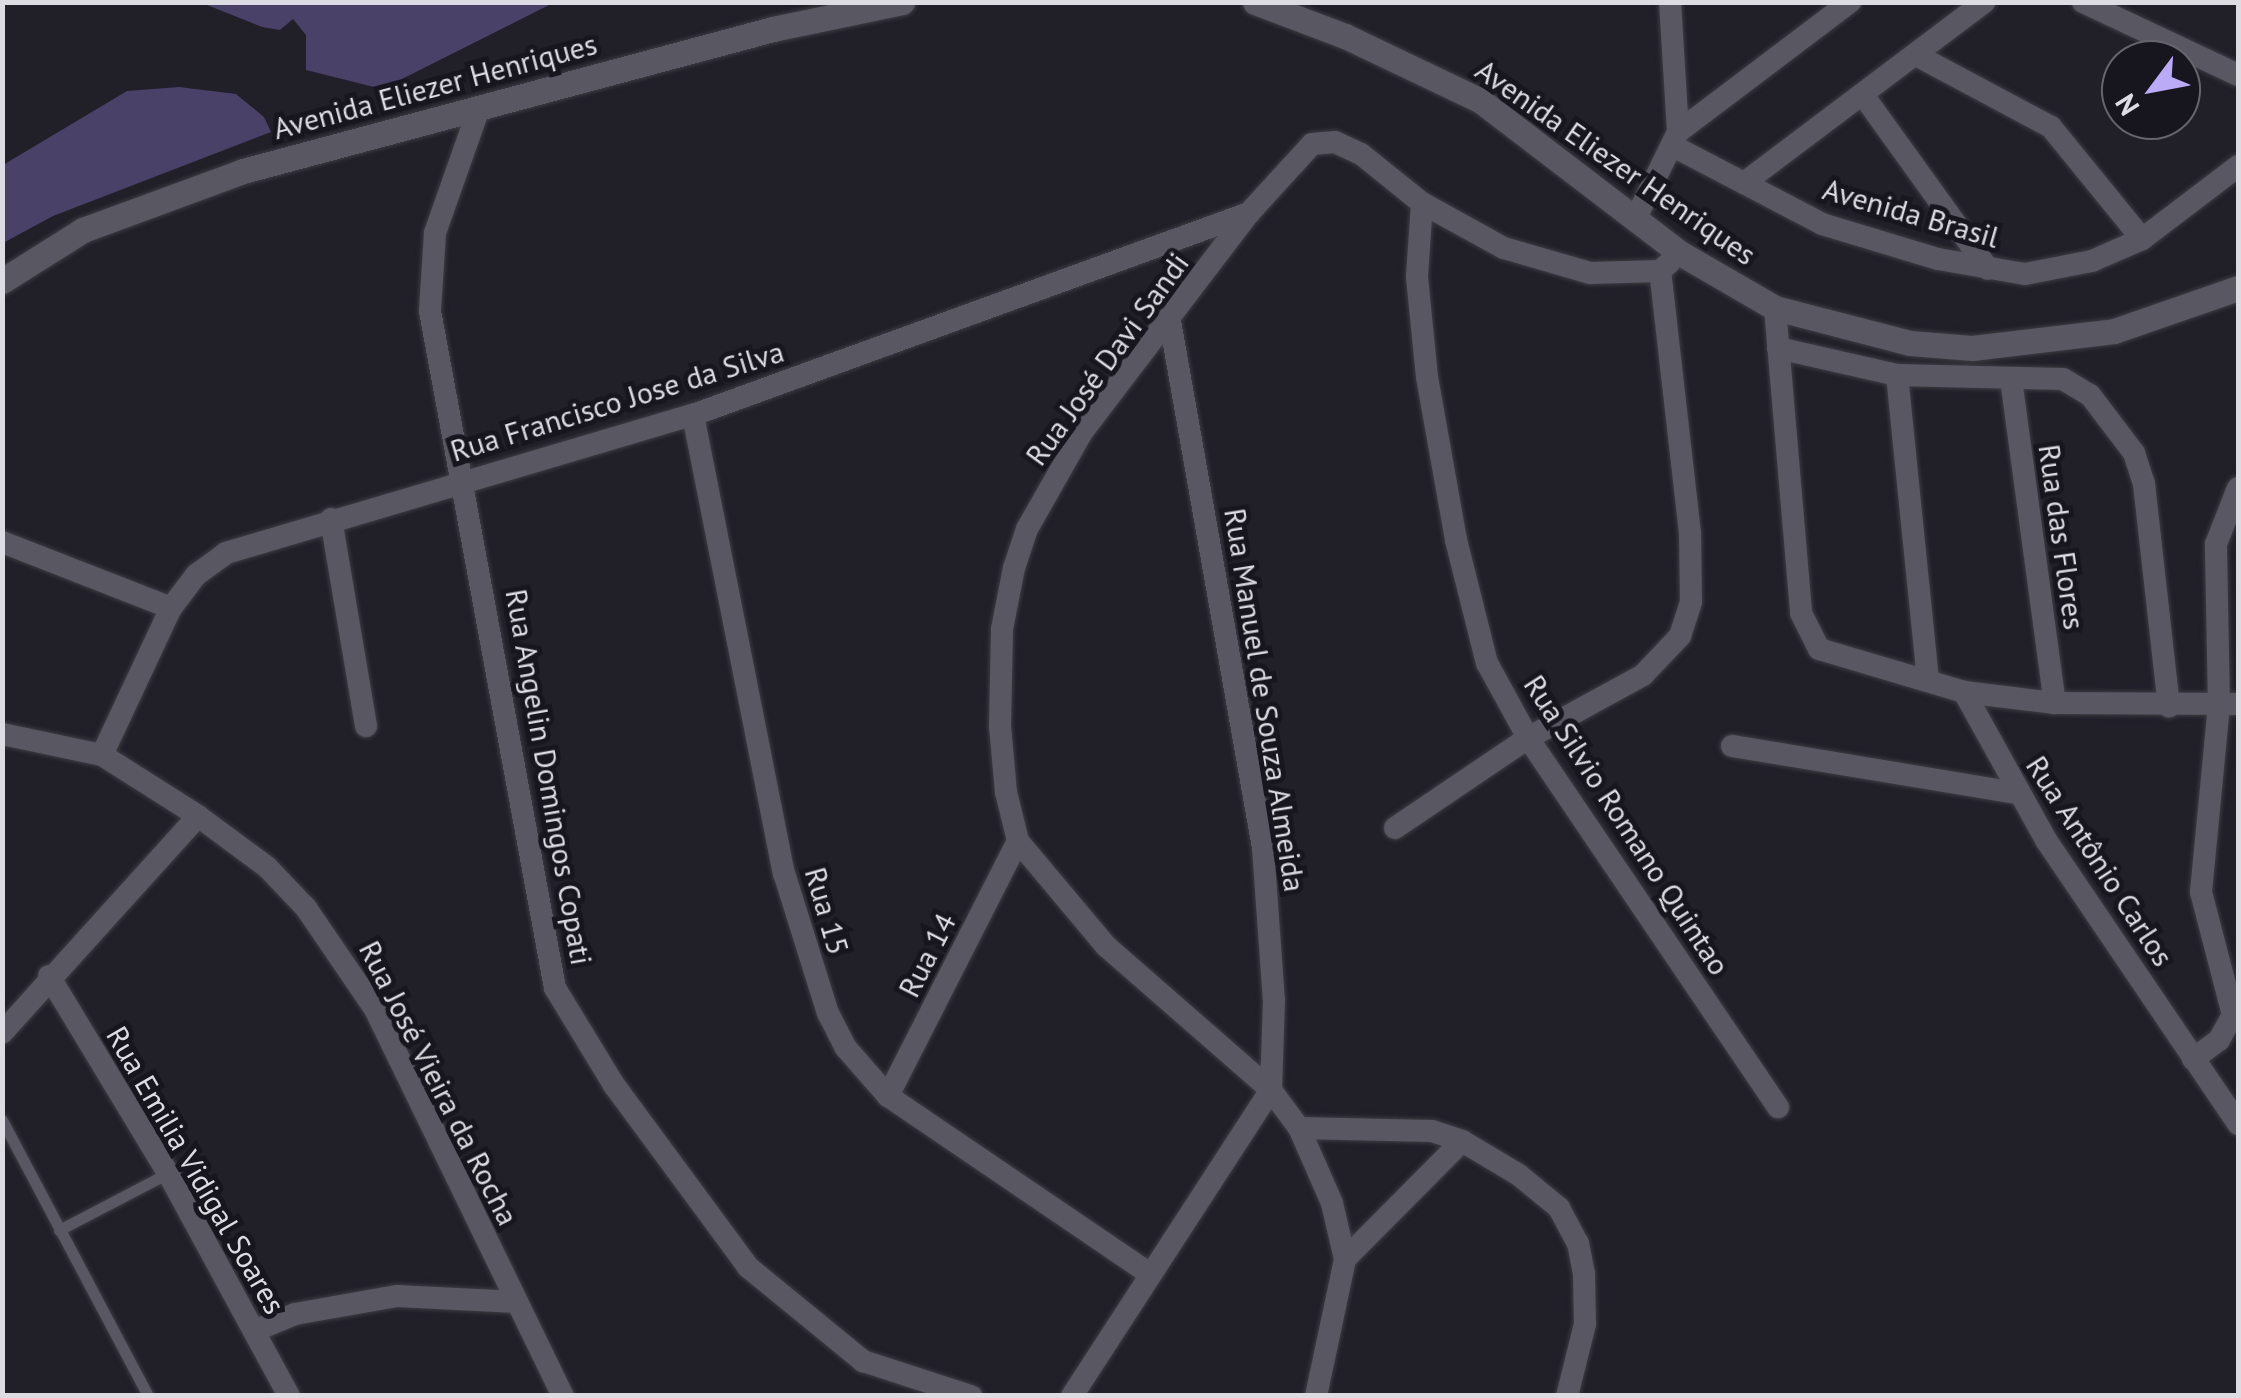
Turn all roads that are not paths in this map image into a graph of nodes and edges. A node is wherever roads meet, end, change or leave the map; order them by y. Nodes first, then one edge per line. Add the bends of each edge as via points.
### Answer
1 (902, 2) edge
2 (1255, 2) edge
3 (1670, 2) edge
4 (1850, 2) edge
5 (1984, 2) edge
6 (2083, 2) edge
7 (1916, 55) junction
8 (2238, 74) edge
9 (1862, 95) junction
10 (479, 108) junction
11 (1676, 139) junction
12 (2238, 166) edge
13 (1744, 182) junction
14 (1422, 203) junction
15 (1249, 213) junction
16 (1635, 220) junction
17 (2142, 240) junction
18 (1680, 253) junction
19 (1988, 269) junction
20 (1660, 271) junction
21 (2, 281) edge
22 (2238, 288) edge
23 (1775, 308) junction
24 (1170, 322) junction
25 (1778, 348) junction
26 (1897, 374) junction
27 (2011, 379) junction
28 (693, 415) junction
29 (464, 479) junction
30 (2238, 488) edge
31 (331, 519) junction
32 (2, 542) edge
33 (171, 608) junction
34 (1928, 680) junction
35 (1964, 692) junction
36 (2054, 704) junction
37 (2229, 704) edge
38 (2169, 707) junction
39 (366, 726) dead end
40 (2, 734) edge
41 (1528, 738) junction
42 (1732, 746) dead end
43 (102, 755) junction
44 (2017, 793) junction
45 (198, 816) junction
46 (1394, 828) dead end
47 (1018, 841) junction
48 (49, 976) junction
49 (2, 1033) edge
50 (2193, 1059) junction
51 (1271, 1090) junction
52 (888, 1096) junction
53 (1778, 1107) dead end
54 (2, 1120) edge
55 (2238, 1124) edge
56 (1299, 1128) junction
57 (1462, 1140) junction
58 (168, 1173) junction
59 (60, 1230) junction
60 (1345, 1259) junction
61 (1147, 1272) junction
62 (516, 1302) junction
63 (254, 1330) junction
64 (148, 1396) edge
65 (289, 1396) edge
66 (563, 1396) edge
67 (971, 1396) edge
68 (1072, 1396) edge
69 (1316, 1396) edge
70 (1567, 1396) edge

1 - 10 street, Avenida Eliezer Henriques
2 - 16 street, Avenida Eliezer Henriques via 1346,36 1482,101
3 - 11 street
4 - 11 street
5 - 7 street
6 - 8 street
7 - 9 street
7 - 17 street via 2050,127
9 - 13 street
9 - 19 street
10 - 21 street, Avenida Eliezer Henriques via 243,171 82,230
10 - 29 street, Rua Angelin Domingos Copati via 435,233 430,310
11 - 13 street, Avenida Brasil
11 - 16 street
12 - 17 street, Avenida Brasil
13 - 19 street, Avenida Brasil via 1822,224
14 - 15 street, Rua José Davi Sandi via 1335,142 1312,144
14 - 20 street via 1504,248 1555,266 1610,275
14 - 41 street, Rua Silvio Romano Quintao via 1417,266 1426,360 1456,540 1487,664
15 - 24 street, Rua José Davi Sandi
15 - 28 street, Rua Francisco Jose da Silva
16 - 18 street, Avenida Eliezer Henriques
17 - 19 street, Avenida Brasil via 2062,270
18 - 20 street
18 - 23 street, Avenida Eliezer Henriques
20 - 41 street via 1690,532 1691,602 1680,636 1643,675
22 - 23 street, Avenida Eliezer Henriques via 2114,330 1972,348 1910,343
23 - 25 street
24 - 47 street, Rua José Davi Sandi via 1074,445 1027,529 1014,568 1002,629 1000,726
24 - 51 street, Rua Manuel de Souza Almeida via 1262,848 1274,1000
25 - 26 street
25 - 34 street via 1801,613 1809,639 1834,655
26 - 27 street
26 - 34 street
27 - 36 street, Rua das Flores
27 - 38 street via 2075,382 2113,420 2144,484
28 - 29 street, Rua Francisco Jose da Silva
28 - 52 street, Rua 15 via 784,873 828,1013 846,1048
29 - 31 street, Rua Francisco Jose da Silva
29 - 67 street, Rua Angelin Domingos Copati via 539,916 555,988 572,1023 748,1267 863,1361
30 - 37 street via 2216,544
31 - 33 street, Rua Francisco Jose da Silva via 226,553 196,575
31 - 39 street
32 - 33 street
33 - 43 street, Rua Francisco Jose da Silva
34 - 35 street
35 - 36 street
35 - 44 street, Rua Antônio Carlos
36 - 38 street
37 - 38 street
37 - 50 street via 2201,892 2233,1015 2220,1040
40 - 43 street, Rua José Vieira da Rocha
41 - 46 street
41 - 53 street, Rua Silvio Romano Quintao
42 - 44 street
43 - 45 street, Rua José Vieira da Rocha
44 - 50 street, Rua Antônio Carlos
45 - 48 street
45 - 62 street, Rua José Vieira da Rocha via 267,868 345,958
47 - 51 street, Rua José Davi Sandi via 1106,946
47 - 52 street, Rua 14
48 - 49 street
48 - 58 street, Rua Emilia Vidigal Soares
50 - 55 street, Rua Antônio Carlos
51 - 56 street, Rua José Davi Sandi
51 - 61 street
52 - 61 street, Rua 15
54 - 59 lane
56 - 57 street via 1404,1128
56 - 60 street, Rua José Davi Sandi via 1332,1203
57 - 60 street
57 - 70 street via 1558,1208 1578,1243 1584,1324
58 - 59 lane
58 - 63 street, Rua Emilia Vidigal Soares
59 - 64 lane
60 - 69 street
61 - 68 street
62 - 63 street via 397,1296 310,1310
62 - 66 street, Rua José Vieira da Rocha
63 - 65 street, Rua Emilia Vidigal Soares

